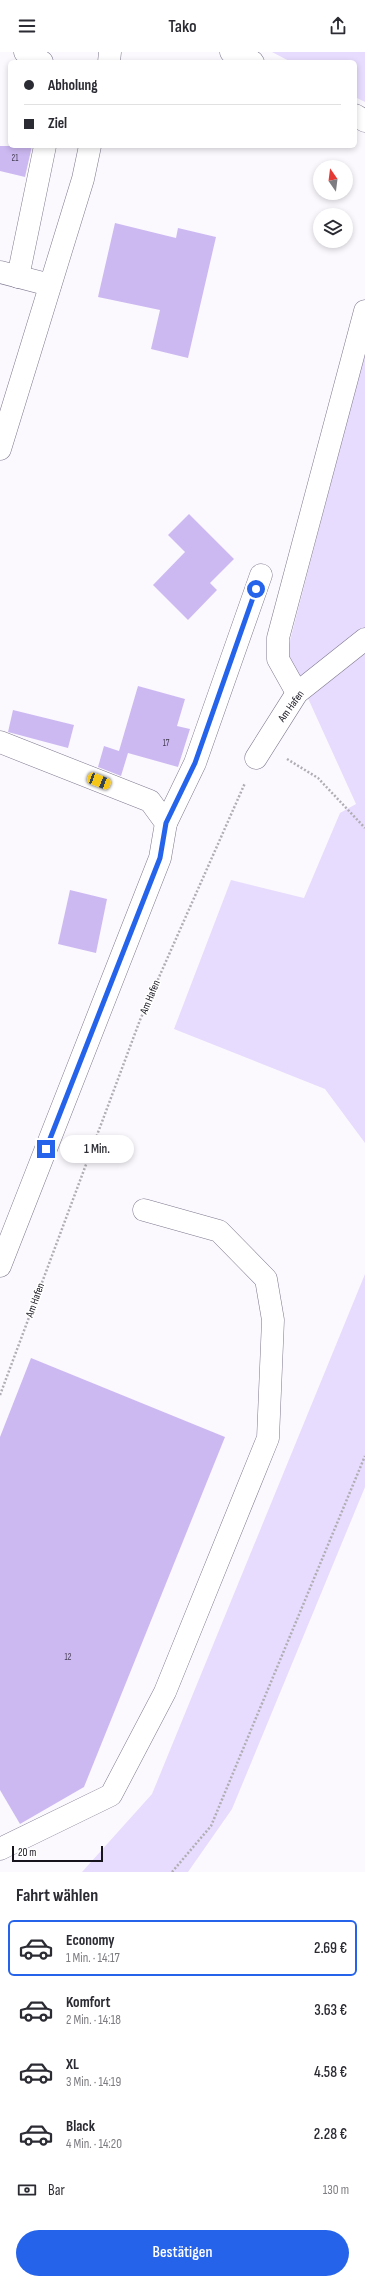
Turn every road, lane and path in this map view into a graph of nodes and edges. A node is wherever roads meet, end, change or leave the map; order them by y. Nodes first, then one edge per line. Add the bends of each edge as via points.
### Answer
1 (25, 52) edge
2 (231, 52) edge
3 (39, 60) edge
4 (249, 60) edge
5 (44, 148) edge
6 (90, 148) edge
7 (9, 274) edge
8 (50, 285) junction
9 (365, 311) edge
10 (0, 449) edge
11 (261, 575) dead end
12 (365, 639) edge
13 (297, 693) junction
14 (0, 742) edge
15 (256, 758) junction
16 (166, 823) junction
17 (365, 828) edge
18 (144, 1210) dead end
19 (0, 1266) edge
20 (0, 1395) edge
21 (365, 1456) edge
22 (0, 1849) edge
23 (172, 1872) edge

1 - 3 lane
2 - 4 lane
5 - 7 lane
6 - 8 lane
7 - 8 lane
8 - 10 lane
9 - 13 lane via 278,638 278,659
11 - 16 lane via 195,763
12 - 13 lane, Am Hafen
13 - 15 lane, Am Hafen
14 - 16 lane via 150,801
15 - 17 path via 279,754 318,778
15 - 20 path, Am Hafen via 140,1020
16 - 19 lane via 160,858
18 - 22 lane via 219,1230 266,1279 274,1320 268,1438 165,1692 112,1795
21 - 23 path via 210,1826

